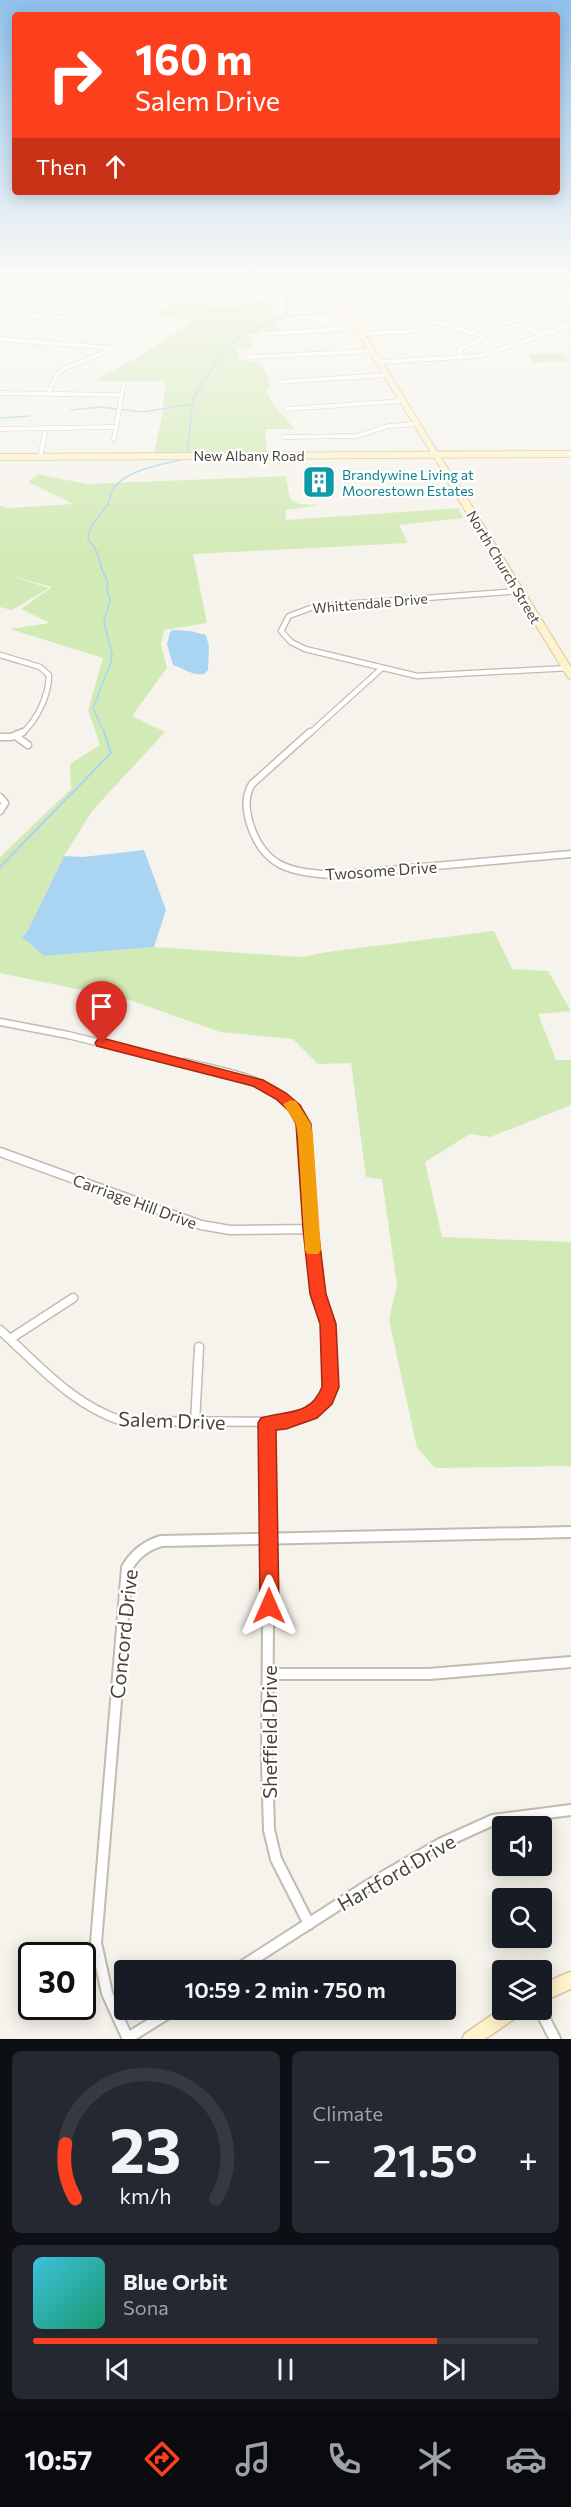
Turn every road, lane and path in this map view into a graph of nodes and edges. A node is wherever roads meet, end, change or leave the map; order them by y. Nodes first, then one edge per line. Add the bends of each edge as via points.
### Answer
1 (62, 370) edge
2 (384, 370) edge
3 (387, 375) junction
4 (124, 382) dead end
5 (279, 382) dead end
6 (0, 393) edge
7 (48, 394) junction
8 (122, 395) junction
9 (403, 401) junction
10 (286, 409) dead end
11 (417, 424) junction
12 (114, 427) junction
13 (46, 428) junction
14 (0, 429) edge
15 (284, 437) dead end
16 (114, 439) dead end
17 (571, 454) edge
18 (436, 455) junction
19 (0, 457) edge
20 (40, 457) junction
21 (519, 591) junction
22 (0, 655) edge
23 (381, 669) junction
24 (570, 670) edge
25 (0, 737) edge
26 (16, 737) junction
27 (28, 745) dead end
28 (0, 797) edge
29 (0, 811) edge
30 (571, 854) edge
31 (0, 1022) edge
32 (0, 1152) edge
33 (310, 1229) junction
34 (73, 1298) dead end
35 (0, 1330) edge
36 (10, 1340) junction
37 (199, 1347) dead end
38 (195, 1423) junction
39 (267, 1423) junction
40 (571, 1532) edge
41 (270, 1538) junction
42 (571, 1662) edge
43 (269, 1674) junction
44 (571, 1810) edge
45 (309, 1924) junction
46 (252, 1960) edge
47 (571, 1980) edge
48 (552, 1989) edge
49 (156, 2020) edge
50 (499, 2020) edge
51 (545, 2020) edge
52 (128, 2038) edge
53 (471, 2039) edge
54 (555, 2039) edge

1 - 7 street
2 - 3 main road, North Church Street
3 - 5 street
3 - 9 main road, North Church Street
4 - 8 street
6 - 7 street
7 - 8 street
8 - 12 street
9 - 10 street
9 - 11 main road, North Church Street
11 - 15 street via 388,426 352,437
11 - 18 main road, North Church Street
12 - 13 street
12 - 16 street
13 - 14 street
13 - 20 street
17 - 18 main road, New Albany Road
18 - 20 main road, New Albany Road
18 - 21 main road, North Church Street
19 - 20 main road, New Albany Road
21 - 23 street, Whittendale Drive via 325,605 300,610 282,623 282,634 297,646
21 - 24 main road, North Church Street
22 - 26 street via 40,667 48,675 49,682 30,728
23 - 24 street, Whittendale Drive via 440,677
23 - 30 street, Twosome Drive via 252,784 246,796 247,809 255,842 263,854 296,871 333,875
25 - 26 street
26 - 27 street
28 - 29 street via 5,803
31 - 33 street, Salem Drive via 244,1078 281,1096 304,1124
32 - 33 street, Carriage Hill Drive via 201,1225 230,1230
33 - 39 street, Salem Drive via 318,1294 328,1324 331,1387 320,1407 297,1419
34 - 36 street
35 - 36 street, Salem Drive
36 - 38 street, Salem Drive via 68,1394 101,1416 134,1422
37 - 38 street
38 - 39 street, Salem Drive
39 - 41 street, Sheffield Drive
40 - 41 street, Concord Drive
41 - 43 street, Sheffield Drive
41 - 52 street, Concord Drive via 161,1541 139,1551 127,1568 96,1943 108,2000
42 - 43 street via 429,1674
43 - 45 street, Sheffield Drive via 269,1830 276,1859
44 - 45 street, Hartford Drive via 493,1820 440,1844
45 - 46 street, Hartford Drive
47 - 48 main road
49 - 52 street
50 - 53 main road
51 - 54 street

